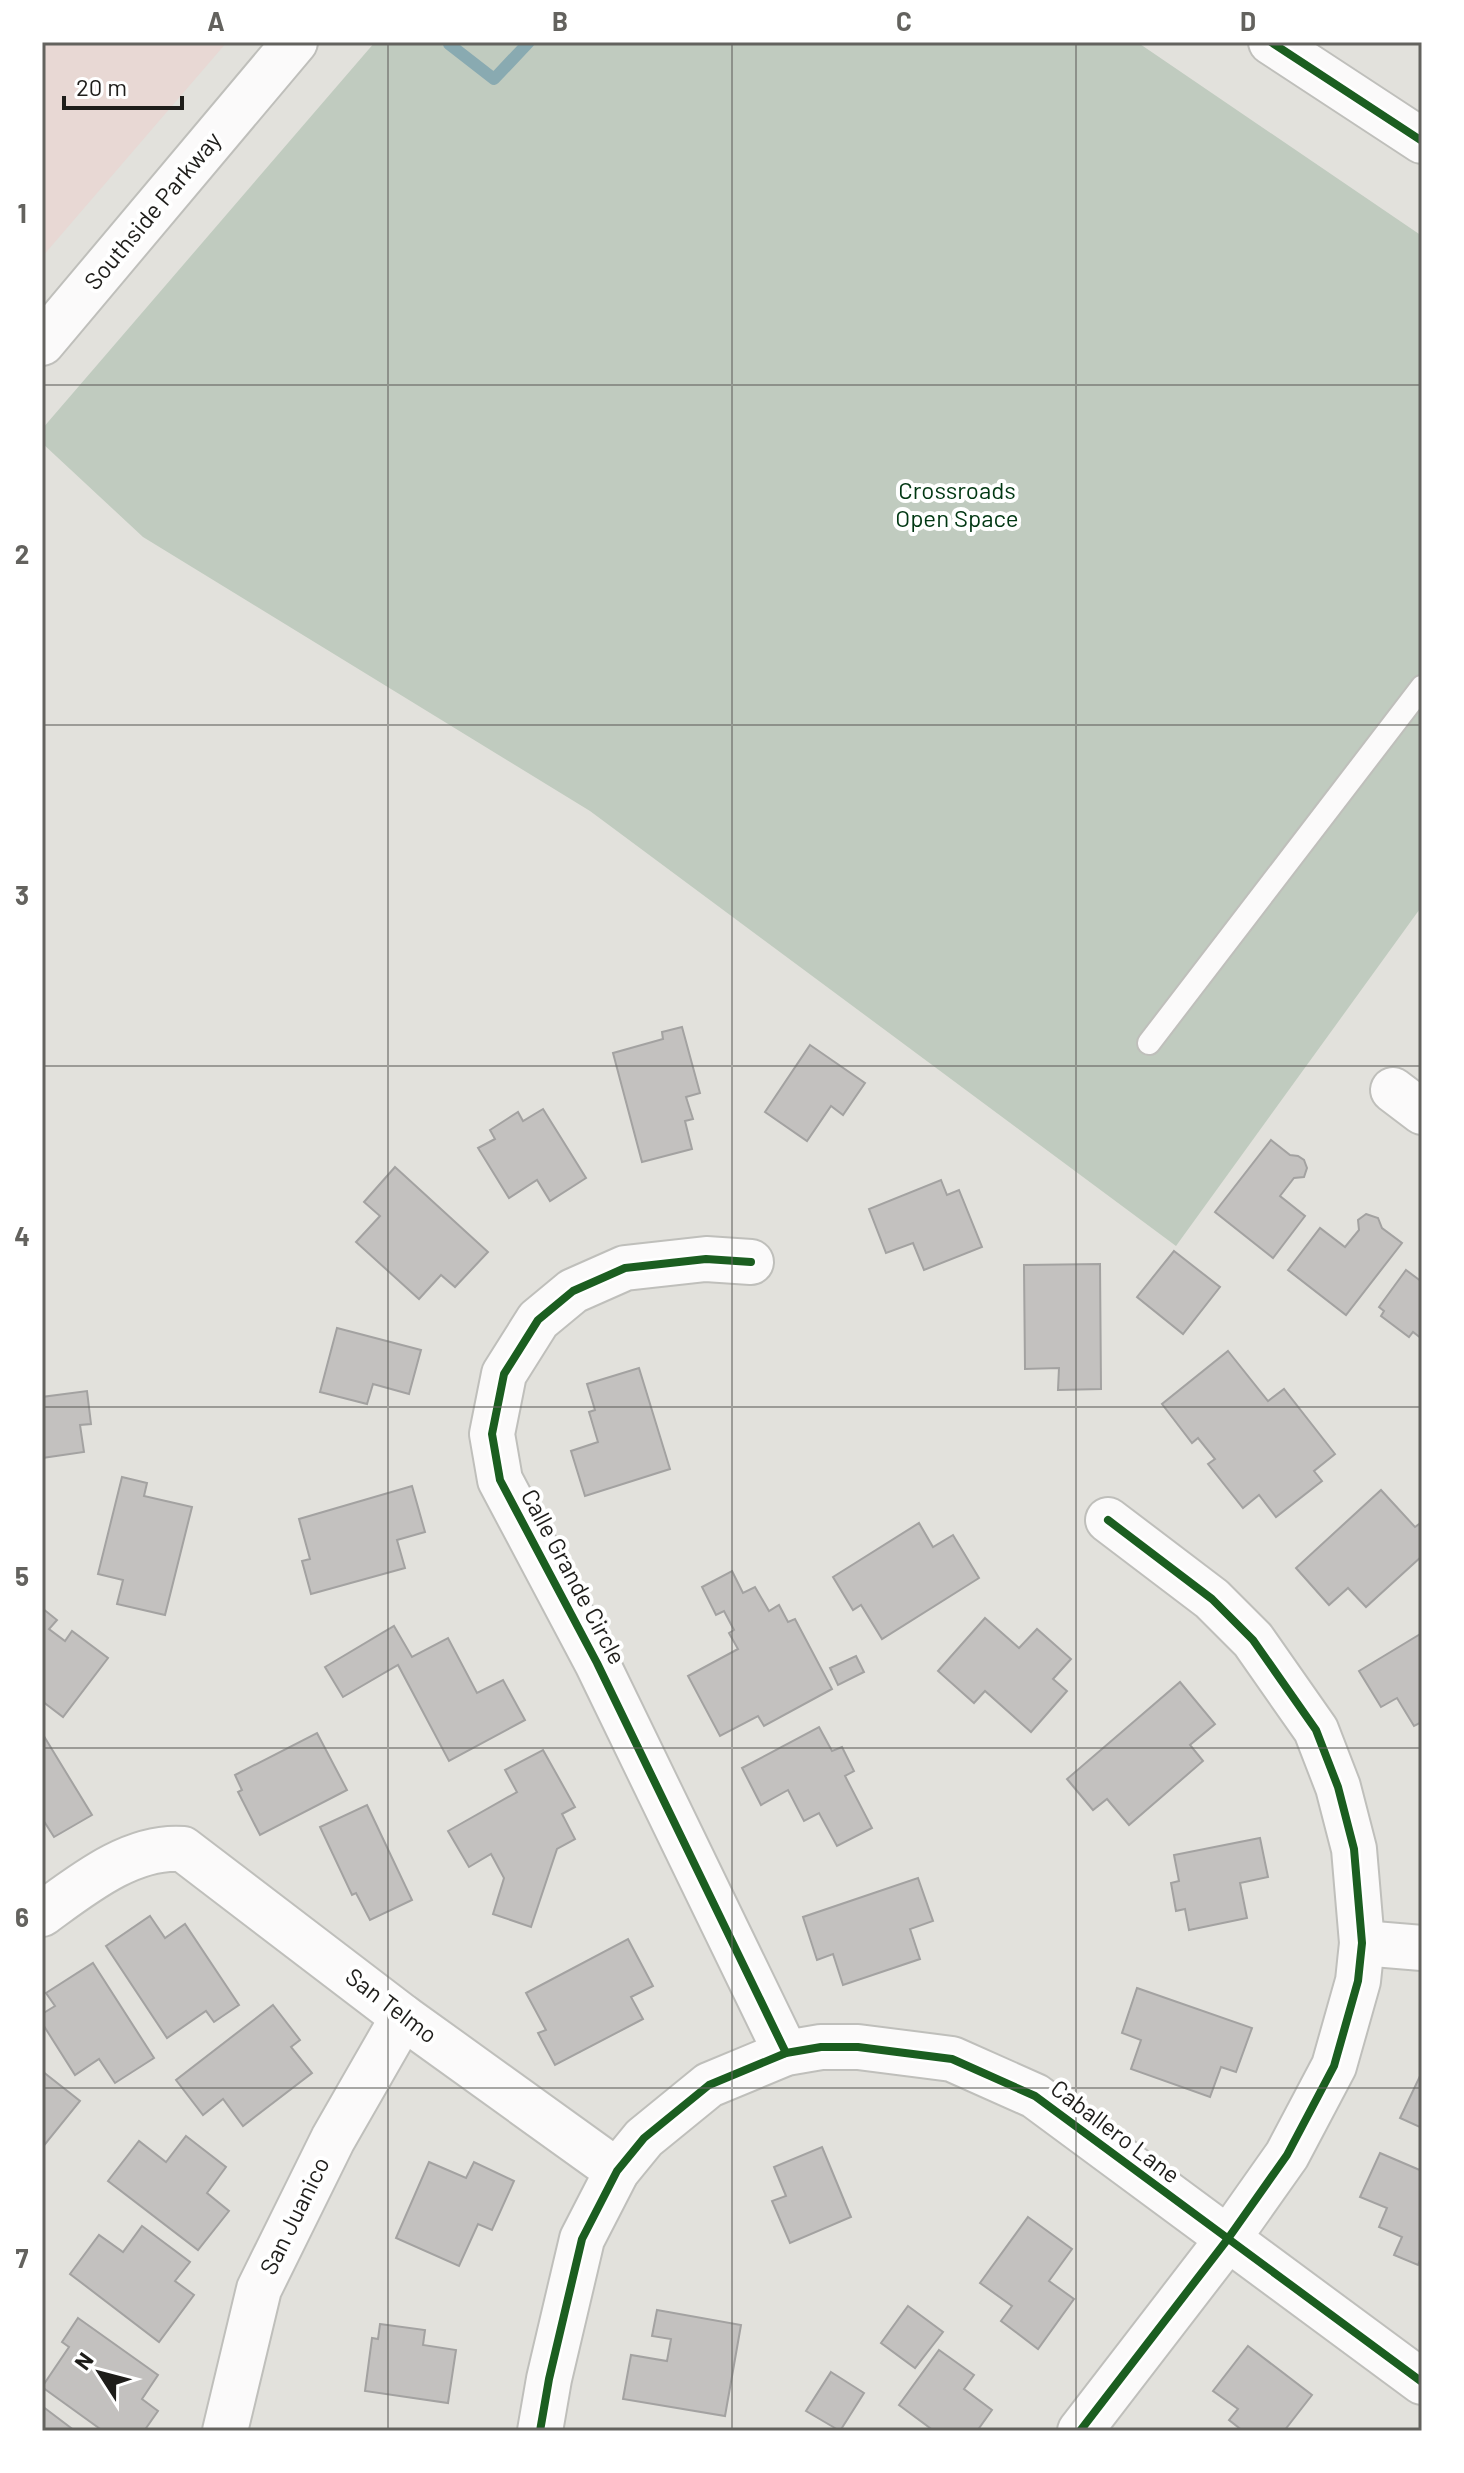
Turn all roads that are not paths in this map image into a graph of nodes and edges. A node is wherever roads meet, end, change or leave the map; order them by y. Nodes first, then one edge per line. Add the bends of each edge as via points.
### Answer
1 (295, 42) edge
2 (1271, 42) edge
3 (1422, 141) edge
4 (42, 343) edge
5 (1422, 687) edge
6 (1149, 1043) dead end
7 (751, 1262) dead end
8 (1108, 1520) dead end
9 (42, 1914) edge
10 (1362, 1943) junction
11 (1422, 1948) edge
12 (403, 2017) junction
13 (786, 2053) junction
14 (617, 2171) junction
15 (1227, 2240) junction
16 (1422, 2382) edge
17 (225, 2431) edge
18 (540, 2431) edge
19 (1080, 2431) edge

1 - 4 street, Southside Parkway
2 - 3 street
5 - 6 lane
7 - 13 street, Calle Grande Circle via 706,1259 625,1268 573,1291 538,1320 504,1374 492,1434 500,1480 597,1663
8 - 10 street via 1222,1609 1253,1640 1316,1730 1354,1849
9 - 12 street, San Telmo via 116,1865 163,1848 183,1849
10 - 11 street
10 - 15 street via 1358,1981 1334,2066 1287,2155
12 - 14 street, San Telmo
12 - 17 street, San Juanico via 333,2139 259,2289
13 - 14 street, Caballero Lane via 709,2085 644,2138
13 - 15 street, Caballero Lane via 858,2047 952,2059 1035,2096
14 - 18 street, Caballero Lane via 582,2239
15 - 16 street, Caballero Lane
15 - 19 street

